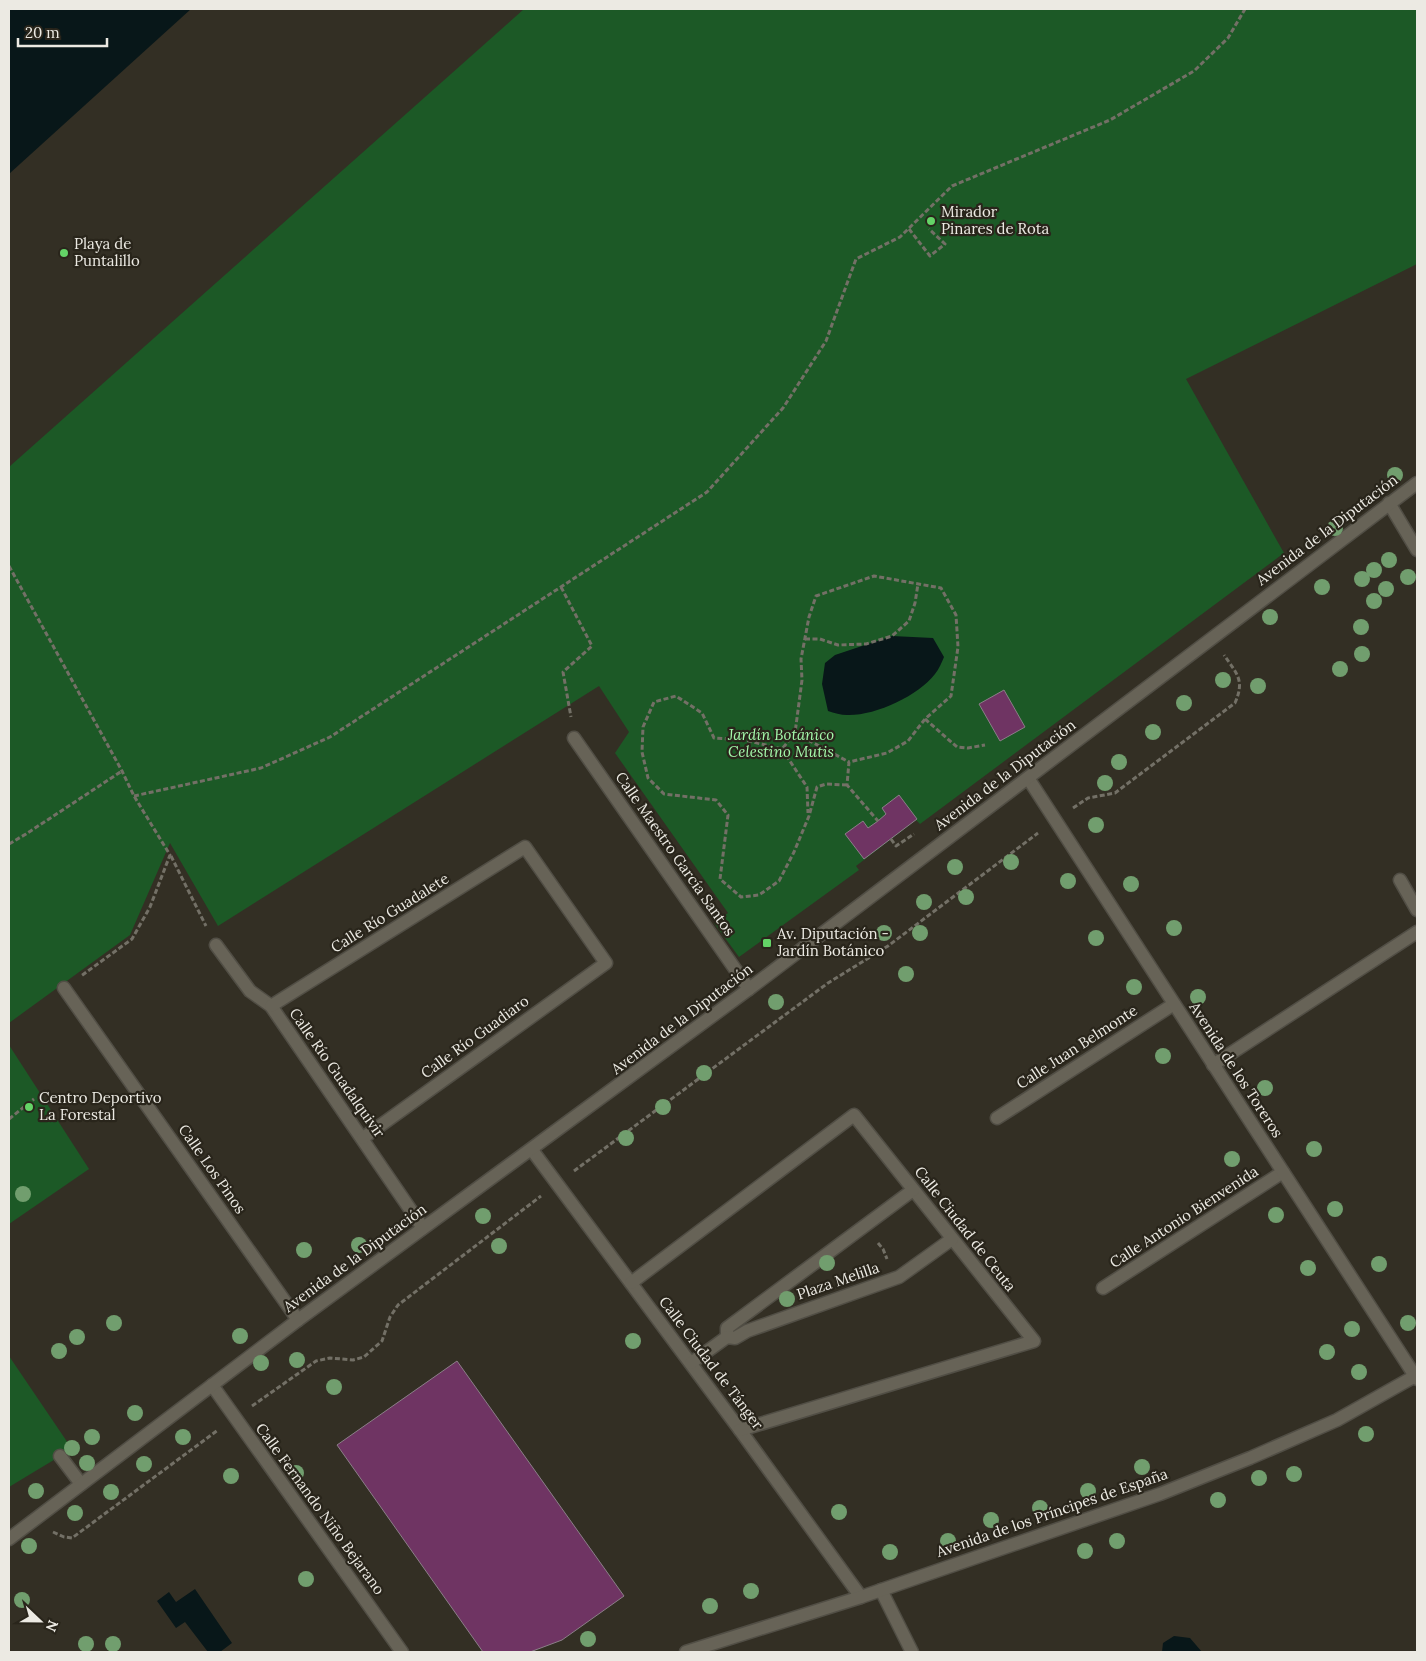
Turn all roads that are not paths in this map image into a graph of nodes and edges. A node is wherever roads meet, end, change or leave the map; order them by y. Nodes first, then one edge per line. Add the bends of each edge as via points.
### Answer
1 (1417, 483) edge
2 (1390, 503) junction
3 (1417, 550) edge
4 (574, 738) road end
5 (1028, 778) junction
6 (525, 847) joint
7 (1400, 880) dead end
8 (1417, 910) edge
9 (1417, 932) edge
10 (216, 945) road end
11 (64, 988) road end
12 (749, 989) junction
13 (1174, 1004) junction
14 (271, 1006) junction
15 (1213, 1064) junction
16 (997, 1118) dead end
17 (363, 1138) junction
18 (532, 1150) junction
19 (1283, 1172) junction
20 (913, 1190) junction
21 (423, 1228) junction
22 (952, 1239) junction
23 (631, 1283) junction
24 (1103, 1288) dead end
25 (298, 1320) junction
26 (727, 1336) junction
27 (691, 1363) junction
28 (1417, 1377) edge
29 (212, 1385) junction
30 (740, 1430) junction
31 (60, 1456) dead end
32 (81, 1484) junction
33 (9, 1539) edge
34 (881, 1590) junction
35 (861, 1597) junction
36 (402, 1652) edge
37 (686, 1652) edge
38 (912, 1652) edge

1 - 2 street, Avenida de la Diputación
2 - 3 street
2 - 5 street, Avenida de la Diputación
4 - 12 street, Calle Maestro García Santos
5 - 12 street, Avenida de la Diputación
5 - 13 street, Avenida de los Toreros
6 - 14 street, Calle Río Guadalete
6 - 17 street, Calle Río Guadiaro via 606,963
7 - 8 street
9 - 15 street
10 - 14 street, Calle Río Guadalquivir via 250,991
11 - 25 street, Calle Los Pinos
12 - 18 street, Avenida de la Diputación
13 - 15 street, Avenida de los Toreros
13 - 16 street, Calle Juan Belmonte
14 - 17 street, Calle Río Guadalquivir
15 - 19 street, Avenida de los Toreros
17 - 21 street, Calle Río Guadalquivir
18 - 21 street, Avenida de la Diputación
18 - 23 street, Calle Ciudad de Tánger
19 - 24 street, Calle Antonio Bienvenida
19 - 28 street, Avenida de los Toreros
20 - 22 street, Calle Ciudad de Ceuta
20 - 23 street, Calle Ciudad de Ceuta via 854,1115
20 - 26 street, Plaza Melilla via 727,1328
21 - 25 street, Avenida de la Diputación
22 - 26 street, Plaza Melilla via 899,1277 747,1331 736,1338
22 - 30 street, Calle Ciudad de Ceuta via 1034,1341
23 - 27 street, Calle Ciudad de Tánger
25 - 29 street, Avenida de la Diputación
26 - 27 street, Plaza Melilla
27 - 30 street, Calle Ciudad de Tánger
28 - 34 street, Avenida de los Príncipes de España via 1337,1420 1250,1458 1151,1497
29 - 32 street, Avenida de la Diputación
29 - 36 street, Calle Fernando Niño Bejarano
30 - 35 street, Calle Ciudad de Tánger
31 - 32 street
32 - 33 street, Avenida de la Diputación
34 - 35 street, Avenida de los Príncipes de España
34 - 38 street
35 - 37 street, Avenida de los Príncipes de España

